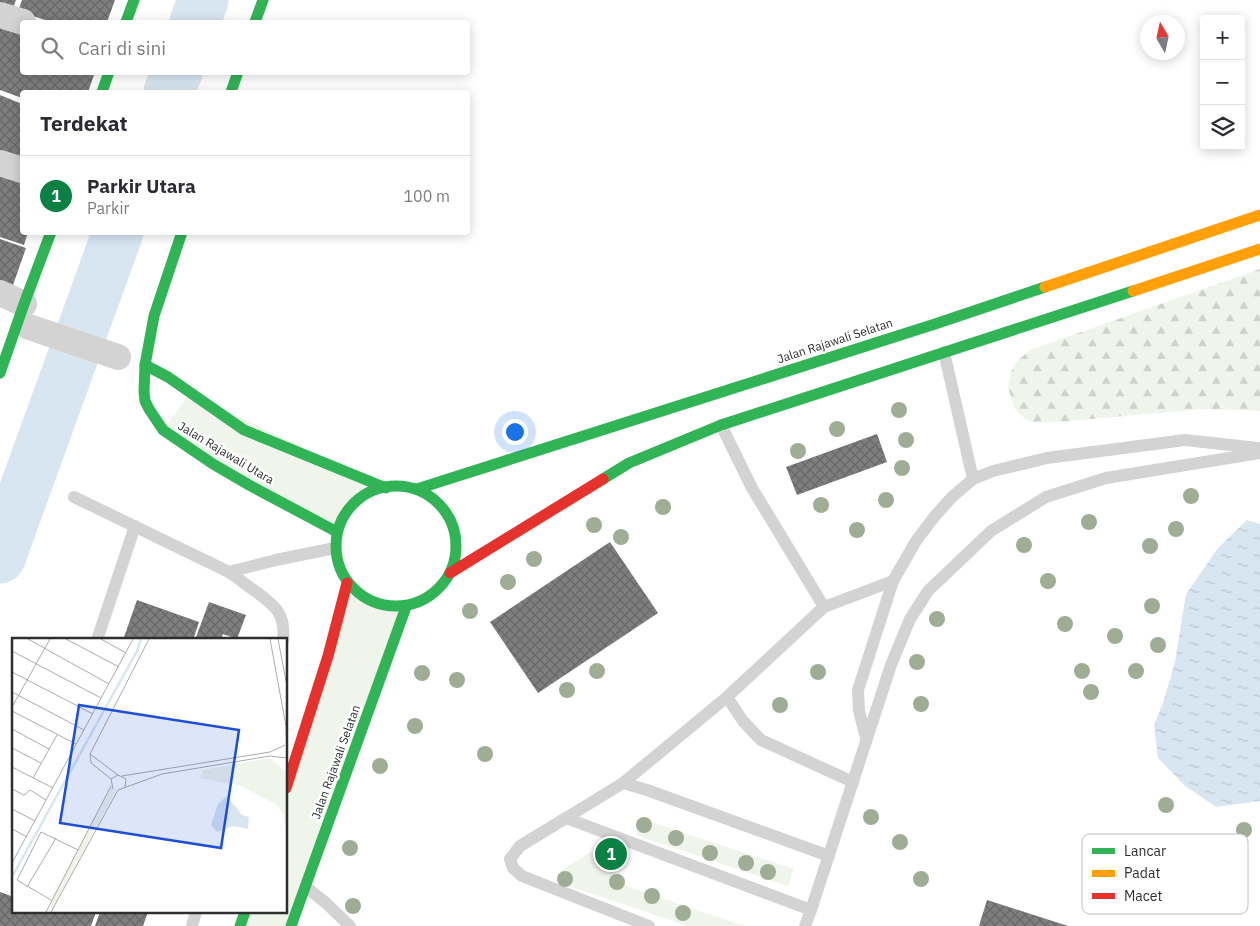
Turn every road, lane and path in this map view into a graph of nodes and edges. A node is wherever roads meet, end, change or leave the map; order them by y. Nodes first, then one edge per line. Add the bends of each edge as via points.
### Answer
1 (134, 0) edge
2 (263, 0) edge
3 (0, 15) edge
4 (127, 20) edge
5 (256, 20) edge
6 (20, 21) edge
7 (108, 75) edge
8 (237, 75) edge
9 (103, 90) edge
10 (232, 90) edge
11 (0, 162) edge
12 (20, 169) edge
13 (1260, 215) edge
14 (50, 235) edge
15 (181, 235) edge
16 (1260, 249) edge
17 (0, 293) edge
18 (30, 320) junction
19 (939, 338) junction
20 (113, 355) dead end
21 (145, 365) junction
22 (0, 374) edge
23 (721, 425) junction
24 (1260, 449) edge
25 (1260, 453) edge
26 (973, 479) junction
27 (386, 488) junction
28 (417, 489) junction
29 (74, 497) dead end
30 (135, 526) junction
31 (337, 532) junction
32 (335, 548) junction
33 (229, 572) junction
34 (450, 573) junction
35 (893, 581) junction
36 (347, 583) junction
37 (406, 606) junction
38 (824, 607) junction
39 (98, 638) edge
40 (283, 638) edge
41 (727, 697) junction
42 (866, 738) junction
43 (288, 782) edge
44 (853, 782) junction
45 (623, 783) junction
46 (566, 818) junction
47 (828, 856) junction
48 (306, 887) junction
49 (811, 910) junction
50 (244, 914) edge
51 (240, 926) edge
52 (291, 926) edge
53 (350, 926) edge
54 (650, 926) edge
55 (805, 926) edge

1 - 4 main road
2 - 5 main road
3 - 6 street
7 - 9 main road
8 - 10 main road
11 - 12 street
13 - 19 main road, Jalan Rajawali Selatan
14 - 18 main road
15 - 21 main road, Jalan Rajawali Utara via 154,316
16 - 19 main road, Jalan Rajawali Selatan
17 - 18 street
18 - 20 street
18 - 22 main road
19 - 23 main road, Jalan Rajawali Selatan
19 - 26 lane
19 - 28 main road, Jalan Rajawali Selatan via 534,451
21 - 27 main road via 168,378 187,396 244,430
21 - 31 main road, Jalan Rajawali Utara via 146,401 165,426 213,464
23 - 34 main road, Jalan Rajawali Selatan via 629,463
23 - 38 lane via 752,488
24 - 26 lane via 1185,440 1047,458
25 - 42 lane via 1106,478 1046,497 991,531 928,591 910,618
26 - 35 lane via 934,517 916,540
27 - 28 main road
27 - 31 main road via 353,505
28 - 34 main road via 434,498 448,514 456,533 456,554
29 - 30 lane
30 - 33 lane
30 - 39 lane
31 - 32 main road
32 - 33 lane
32 - 36 main road via 337,564
33 - 40 lane via 273,604 284,627
34 - 37 main road via 434,591
35 - 38 lane
35 - 42 lane via 858,690
36 - 37 main road via 363,598 384,606
36 - 43 main road via 328,656
37 - 48 main road, Jalan Rajawali Selatan
38 - 41 lane
41 - 44 lane via 761,740
41 - 45 lane
42 - 44 lane
44 - 47 lane
45 - 46 lane
45 - 47 lane
46 - 49 lane
46 - 54 lane via 520,846 510,859 513,868 522,876
47 - 49 lane
48 - 52 main road, Jalan Rajawali Selatan
48 - 53 lane
49 - 55 lane
50 - 51 main road

